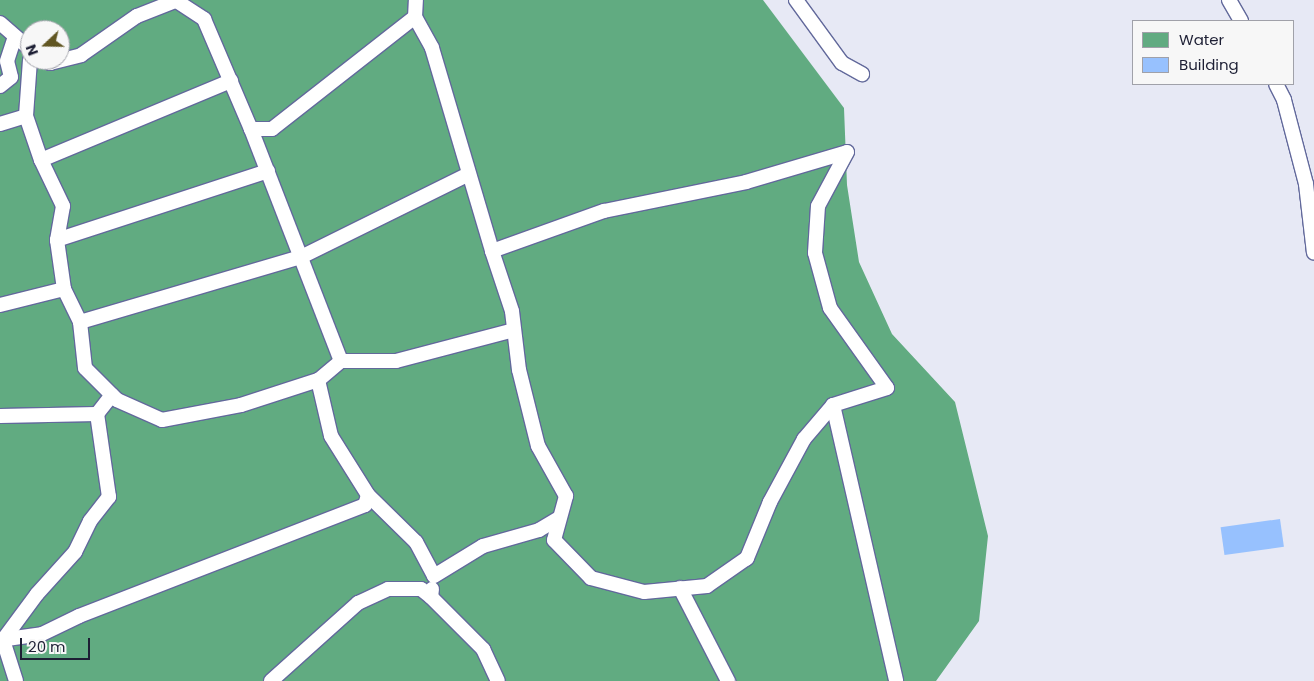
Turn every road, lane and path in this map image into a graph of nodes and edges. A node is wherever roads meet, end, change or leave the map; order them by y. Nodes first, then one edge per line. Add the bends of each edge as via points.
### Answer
1 (416, 0) edge
2 (796, 0) edge
3 (1229, 0) edge
4 (175, 1) edge
5 (415, 17) junction
6 (1240, 20) edge
7 (0, 23) edge
8 (14, 38) junction
9 (20, 42) edge
10 (70, 57) edge
11 (29, 70) edge
12 (862, 74) dead end
13 (231, 81) junction
14 (1276, 85) edge
15 (0, 86) edge
16 (26, 116) junction
17 (0, 124) edge
18 (251, 128) junction
19 (41, 160) junction
20 (268, 170) junction
21 (469, 174) junction
22 (58, 240) junction
23 (492, 251) junction
24 (1314, 253) edge
25 (301, 257) junction
26 (64, 289) junction
27 (0, 305) edge
28 (80, 322) junction
29 (514, 330) junction
30 (341, 361) junction
31 (318, 380) junction
32 (112, 395) junction
33 (833, 405) junction
34 (97, 414) junction
35 (0, 416) edge
36 (368, 495) junction
37 (559, 518) junction
38 (434, 576) junction
39 (680, 588) junction
40 (431, 597) junction
41 (1, 640) edge
42 (16, 681) edge
43 (271, 681) edge
44 (498, 681) edge
45 (728, 681) edge
46 (896, 681) edge

1 - 5 lane
2 - 12 lane via 842,63
3 - 6 lane
4 - 10 lane via 137,16 81,54
4 - 13 lane via 204,19
5 - 18 lane via 272,129
5 - 21 lane via 432,48
7 - 8 lane
8 - 9 lane
8 - 15 lane via 7,61 11,77
11 - 16 lane
13 - 18 lane
13 - 19 lane
14 - 24 lane via 1284,100 1306,184
16 - 17 lane
16 - 19 lane
18 - 20 lane
19 - 22 lane via 63,206
20 - 22 lane
20 - 25 lane
21 - 23 lane
21 - 25 lane
22 - 26 lane
23 - 29 lane via 512,311
23 - 33 lane via 604,211 746,182 847,152 818,206 815,253 830,308 887,388
25 - 28 lane
25 - 30 lane
26 - 27 lane
26 - 28 lane
28 - 32 lane via 85,368
29 - 30 lane via 486,340 396,361
29 - 37 lane via 519,370 538,446 566,496
30 - 31 lane
31 - 32 lane via 241,405 162,420
31 - 36 lane via 331,436
32 - 34 lane
33 - 39 lane via 804,439 770,502 747,558 707,586
33 - 46 lane
34 - 35 lane
34 - 41 lane via 109,498 90,521 75,552 36,594
36 - 38 lane via 416,542
36 - 41 lane via 366,505 79,616 42,634
37 - 38 lane via 539,530 483,546
37 - 39 lane via 554,540 591,578 644,592
38 - 40 lane
39 - 45 lane
40 - 43 lane via 421,589 388,589 358,603
40 - 44 lane via 483,649
41 - 42 lane

